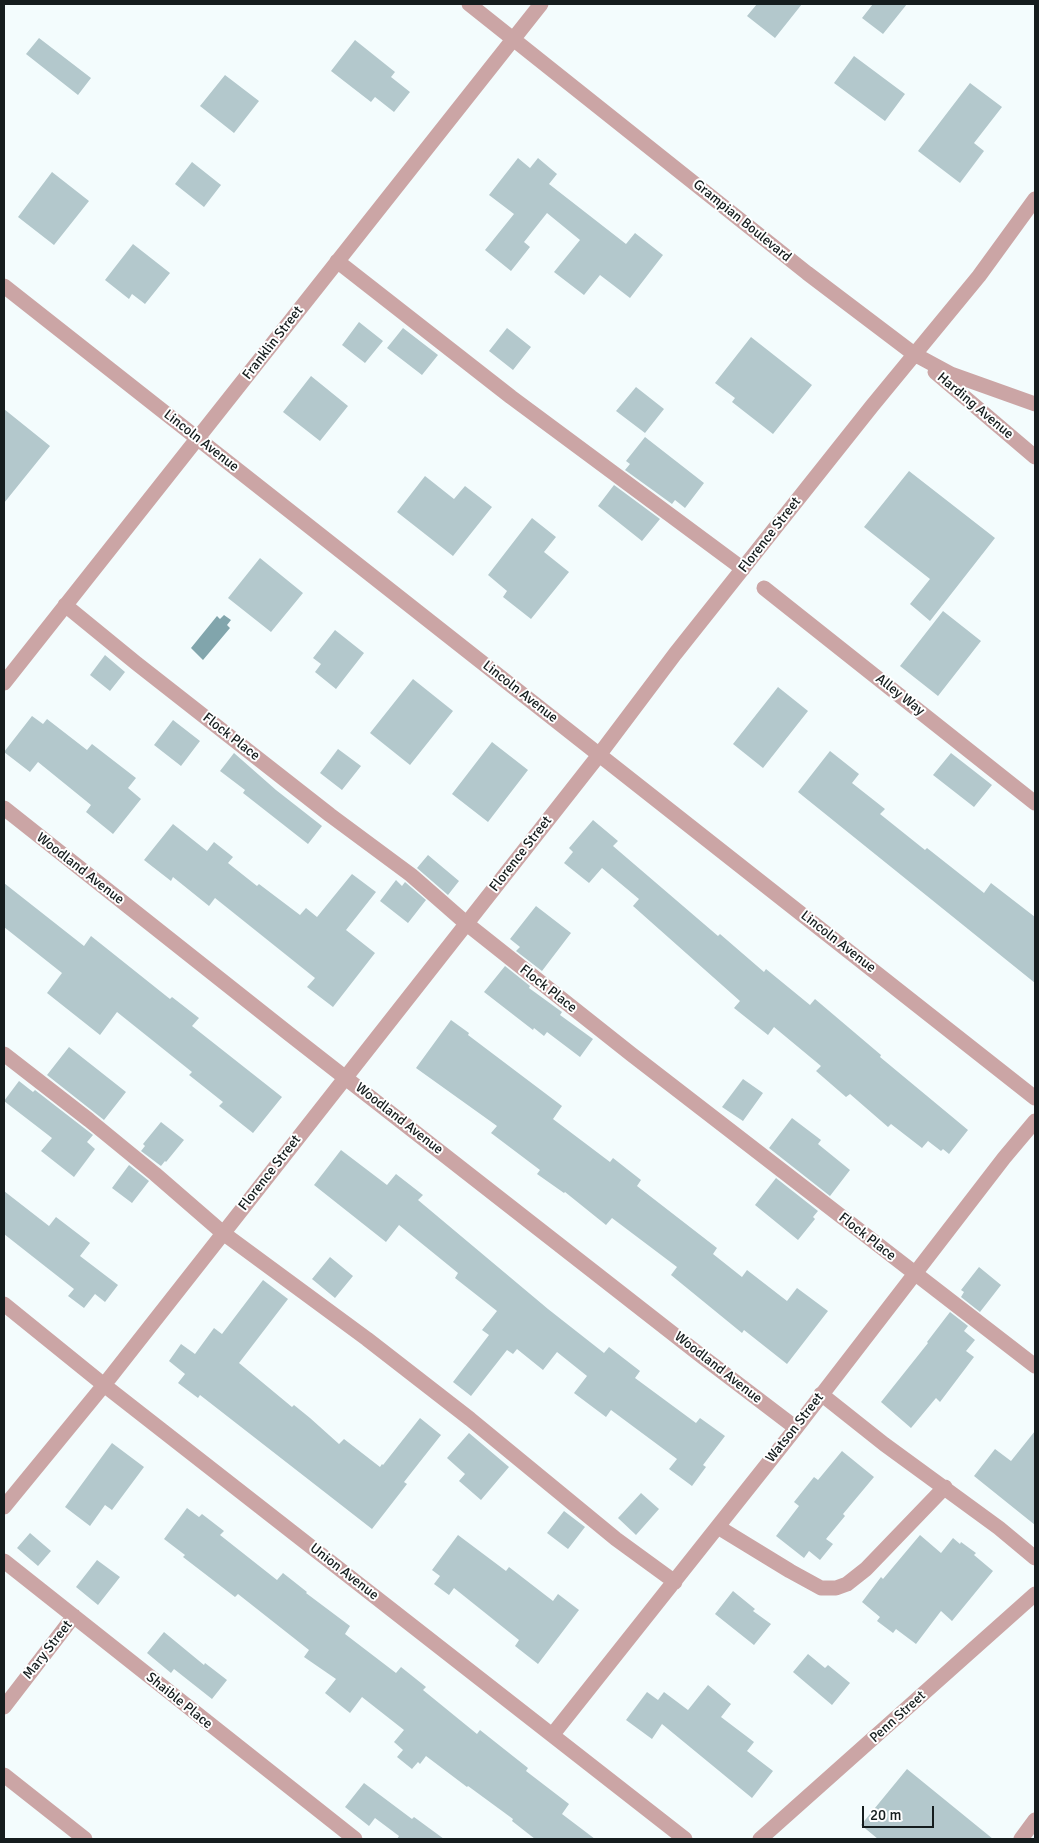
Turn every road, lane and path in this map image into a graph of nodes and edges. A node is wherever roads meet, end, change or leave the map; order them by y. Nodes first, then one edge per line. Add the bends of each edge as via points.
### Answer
1 (469, 4) edge
2 (541, 4) edge
3 (513, 39) junction
4 (1035, 200) edge
5 (337, 261) junction
6 (4, 286) edge
7 (914, 354) junction
8 (1035, 404) edge
9 (198, 439) junction
10 (1035, 457) edge
11 (743, 569) junction
12 (764, 588) dead end
13 (66, 605) junction
14 (4, 683) edge
15 (599, 755) junction
16 (1035, 803) edge
17 (4, 808) edge
18 (466, 924) junction
19 (4, 1054) edge
20 (346, 1077) junction
21 (1035, 1098) edge
22 (1035, 1121) edge
23 (223, 1233) junction
24 (914, 1273) junction
25 (4, 1304) edge
26 (1035, 1366) edge
27 (104, 1386) junction
28 (821, 1394) junction
29 (796, 1428) junction
30 (944, 1487) junction
31 (4, 1507) edge
32 (718, 1527) junction
33 (1035, 1558) edge
34 (4, 1561) edge
35 (675, 1582) junction
36 (1035, 1594) edge
37 (74, 1616) junction
38 (4, 1706) edge
39 (553, 1734) junction
40 (4, 1775) edge
41 (1035, 1820) edge
42 (85, 1839) edge
43 (355, 1839) edge
44 (685, 1839) edge
45 (760, 1839) edge
46 (1021, 1839) edge

1 - 3 street, Grampian Boulevard
2 - 3 street, Franklin Street
3 - 5 street, Franklin Street
3 - 7 street, Grampian Boulevard
4 - 7 street, Florence Street
5 - 9 street, Franklin Street
5 - 11 street via 510,397
6 - 9 street, Lincoln Avenue
7 - 8 street, Grampian Boulevard via 951,374
7 - 10 street, Harding Avenue
7 - 11 street, Florence Street
9 - 13 street, Franklin Street
9 - 15 street, Lincoln Avenue
11 - 15 street, Florence Street
12 - 16 street, Alley Way
13 - 14 street, Franklin Street
13 - 18 street, Flock Place via 322,809 411,875
15 - 18 street, Florence Street
15 - 21 street, Lincoln Avenue
17 - 20 street, Woodland Avenue
18 - 20 street, Florence Street
18 - 24 street, Flock Place
19 - 23 street via 155,1174
20 - 23 street, Florence Street
20 - 29 street, Woodland Avenue
22 - 24 street, Watson Street
23 - 27 street, Florence Street
23 - 35 street via 367,1339
24 - 26 street, Flock Place
24 - 28 street, Watson Street
25 - 27 street, Union Avenue
27 - 31 street, Florence Street
27 - 39 street, Union Avenue
28 - 29 street, Watson Street
28 - 30 street
29 - 32 street, Watson Street
30 - 32 street via 866,1569 847,1584 836,1588 821,1588
30 - 33 street
32 - 35 street, Watson Street
34 - 37 street, Shaible Place
35 - 39 street, Watson Street
36 - 45 street, Penn Street
37 - 38 street, Mary Street
37 - 43 street, Shaible Place
39 - 44 street, Union Avenue
40 - 42 street
41 - 46 street

